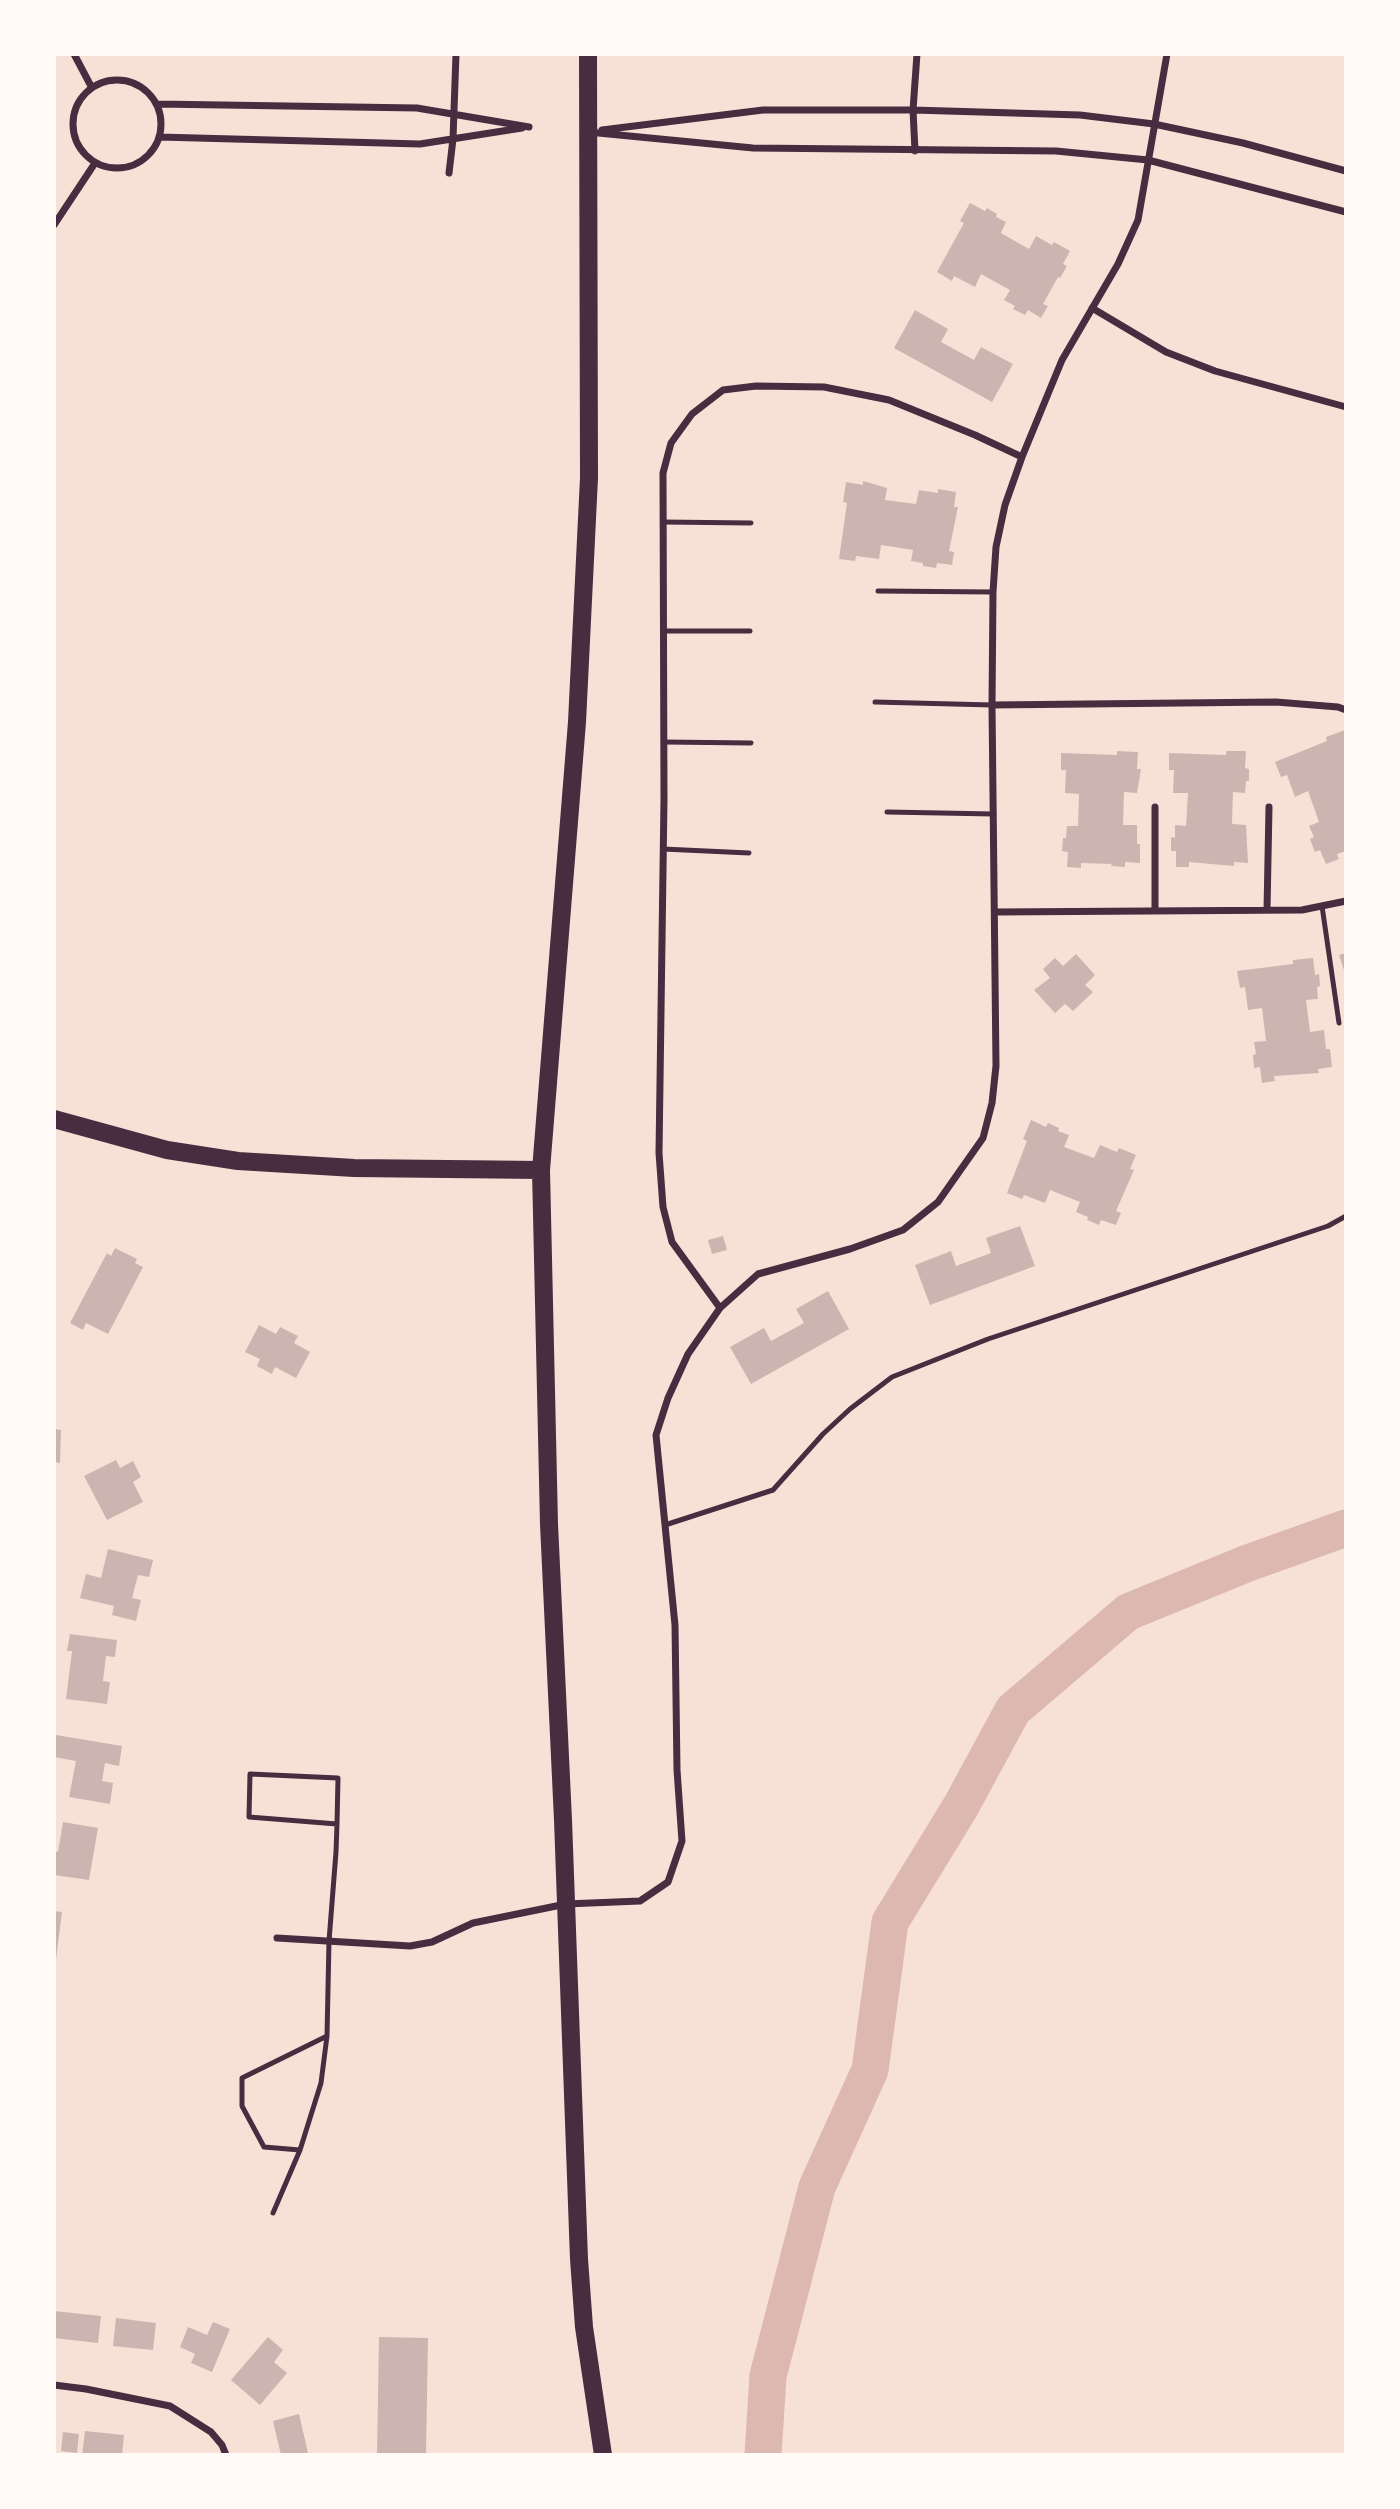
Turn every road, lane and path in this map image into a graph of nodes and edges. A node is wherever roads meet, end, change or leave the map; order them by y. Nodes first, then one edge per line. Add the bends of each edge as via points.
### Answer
1 (74, 54) edge
2 (456, 54) edge
3 (588, 54) edge
4 (917, 54) edge
5 (1167, 54) edge
6 (92, 88) junction
7 (157, 104) junction
8 (914, 110) junction
9 (454, 114) junction
10 (1154, 124) junction
11 (588, 131) junction
12 (159, 137) junction
13 (453, 139) junction
14 (915, 151) junction
15 (1148, 160) junction
16 (95, 163) junction
17 (1346, 172) edge
18 (449, 173) dead end
19 (1346, 212) edge
20 (54, 225) edge
21 (1092, 308) junction
22 (1346, 407) edge
23 (1022, 457) junction
24 (663, 522) junction
25 (751, 523) dead end
26 (878, 591) dead end
27 (993, 592) junction
28 (664, 631) junction
29 (750, 631) dead end
30 (875, 702) dead end
31 (992, 705) junction
32 (1346, 710) edge
33 (664, 742) junction
34 (751, 743) dead end
35 (1155, 807) dead end
36 (1269, 807) dead end
37 (887, 812) dead end
38 (994, 814) junction
39 (663, 849) junction
40 (750, 853) dead end
41 (1346, 901) edge
42 (1322, 906) junction
43 (1267, 910) junction
44 (1155, 911) junction
45 (996, 912) junction
46 (1339, 1023) dead end
47 (54, 1119) edge
48 (541, 1170) junction
49 (1346, 1216) edge
50 (720, 1308) junction
51 (665, 1525) junction
52 (337, 1824) junction
53 (566, 1904) junction
54 (277, 1938) dead end
55 (329, 1941) junction
56 (327, 2036) junction
57 (300, 2150) junction
58 (274, 2213) dead end
59 (54, 2385) edge
60 (226, 2455) edge
61 (603, 2455) edge

1 - 6 street
2 - 9 street
3 - 11 main road
4 - 8 street
5 - 10 street
6 - 7 street via 103,82 128,81
6 - 16 street via 81,98 73,126 80,147
7 - 9 street via 417,108
7 - 12 street via 162,126
8 - 10 street via 1080,115
8 - 11 street via 763,110
8 - 14 street
9 - 13 street
9 - 13 street via 529,127
10 - 15 street
10 - 17 street
11 - 14 street via 753,148
11 - 48 main road via 589,478 577,722
12 - 13 street via 420,144
12 - 16 street via 145,159 134,166 108,168
13 - 18 street
14 - 15 street via 1056,151
15 - 19 street
15 - 21 street via 1138,220
16 - 20 street
21 - 22 street via 1166,352 1215,371
21 - 23 street via 1062,360
23 - 24 street via 889,400 824,387 723,390 692,414 671,443 663,473
23 - 27 street via 1005,505
24 - 25 lane
24 - 28 street
26 - 27 lane
27 - 31 street
28 - 29 lane
28 - 33 street
30 - 31 lane
31 - 32 street via 1276,702
31 - 38 street
33 - 34 lane
33 - 39 street
35 - 44 street
36 - 43 street
37 - 38 lane
38 - 45 street
39 - 40 lane
39 - 50 street via 659,1153 663,1207 672,1242
41 - 42 street
42 - 43 street
42 - 46 lane
43 - 44 street
44 - 45 street
45 - 50 street via 992,1103 983,1139 964,1167 938,1202 903,1230 758,1273
47 - 48 main road via 167,1150 238,1161 354,1168
48 - 53 main road
49 - 51 lane via 1328,1226 988,1339 892,1377 823,1434 773,1490
50 - 51 street via 688,1354 656,1434
51 - 53 street via 675,1625 682,1841 668,1882 640,1901
52 - 52 lane via 249,1817 250,1774 338,1778
52 - 55 lane
53 - 55 street via 473,1923 432,1942
53 - 61 main road via 579,2259
54 - 55 street
55 - 56 lane
56 - 57 lane via 321,2083
56 - 57 lane via 242,2078 242,2106 264,2147
57 - 58 lane
59 - 60 street via 170,2406 211,2432

